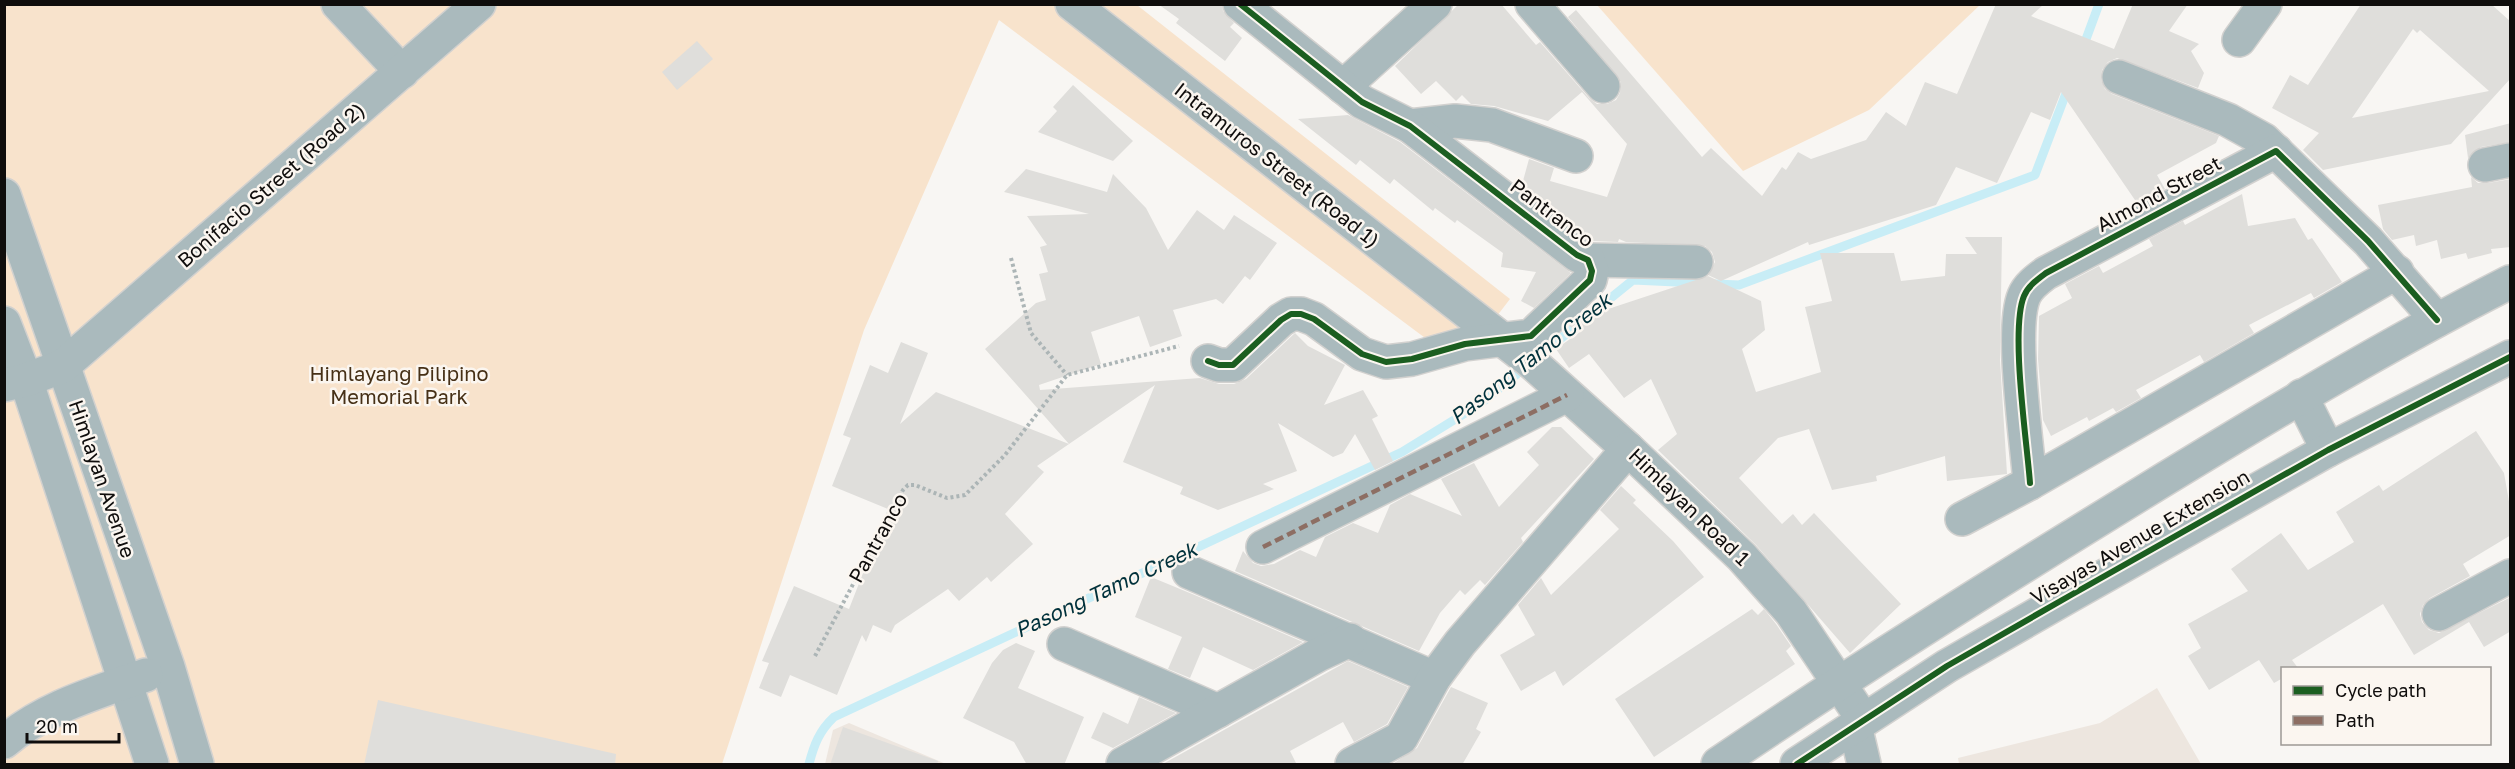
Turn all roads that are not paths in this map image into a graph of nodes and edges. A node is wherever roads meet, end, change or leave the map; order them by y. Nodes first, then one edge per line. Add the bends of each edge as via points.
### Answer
1 (338, 4) edge
2 (479, 4) edge
3 (1072, 4) edge
4 (1240, 4) edge
5 (1435, 4) edge
6 (1532, 4) edge
7 (2265, 4) edge
8 (1279, 18) edge
9 (2239, 40) dead end
10 (402, 72) junction
11 (2119, 78) dead end
12 (1603, 86) dead end
13 (1343, 87) junction
14 (1410, 126) junction
15 (2276, 151) junction
16 (1576, 156) dead end
17 (4, 195) edge
18 (1588, 260) junction
19 (1696, 262) dead end
20 (2397, 272) junction
21 (2511, 282) edge
22 (2437, 320) junction
23 (4, 323) edge
24 (1490, 332) junction
25 (1208, 361) road end
26 (63, 366) junction
27 (2507, 368) edge
28 (1547, 377) junction
29 (15, 383) edge
30 (2301, 396) junction
31 (1628, 449) junction
32 (2328, 450) junction
33 (2030, 483) junction
34 (1962, 519) dead end
35 (1263, 547) dead end
36 (1189, 572) dead end
37 (2511, 576) edge
38 (2439, 614) dead end
39 (1350, 640) junction
40 (1064, 645) dead end
41 (168, 668) junction
42 (1434, 678) junction
43 (126, 683) junction
44 (1839, 684) junction
45 (1218, 711) junction
46 (1846, 738) edge
47 (4, 742) edge
48 (152, 765) edge
49 (197, 765) edge
50 (1123, 765) edge
51 (1352, 765) edge
52 (1718, 765) edge
53 (1797, 765) edge
54 (1864, 765) edge

1 - 10 street
2 - 10 street, Bonifacio Street (Road 2)
3 - 24 street, Intramuros Street (Road 1)
4 - 8 street, Pantranco
5 - 13 street
6 - 12 street
7 - 9 street
8 - 13 street, Pantranco
10 - 26 street, Bonifacio Street (Road 2)
11 - 15 street via 2228,120
13 - 14 street, Pantranco via 1362,102
14 - 16 street via 1455,121 1492,125
14 - 18 street, Pantranco
15 - 20 street
15 - 33 street, Almond Street via 2046,273 2025,294 2018,330
17 - 26 street, Himlayan Avenue
18 - 19 street
18 - 24 street, Pantranco via 1590,280 1531,336
20 - 22 street
20 - 33 street
21 - 22 street, Visayas Avenue Extension
22 - 30 street, Visayas Avenue Extension
23 - 29 street, Himlayan Avenue
24 - 25 street, Pantranco via 1386,362 1362,354 1314,319 1292,314 1233,365
24 - 28 street, Himlayan Road 1
26 - 29 street
26 - 41 street, Himlayan Avenue
27 - 32 street, Visayas Avenue Extension
28 - 31 street, Himlayan Road 1
28 - 35 street
29 - 43 street, Himlayan Avenue
30 - 32 street
30 - 44 street, Visayas Avenue Extension
31 - 42 street
31 - 44 street, Himlayan Road 1 via 1742,557 1791,612
32 - 46 street, Visayas Avenue Extension via 1947,666
33 - 34 street
36 - 39 street
37 - 38 street
39 - 42 street
39 - 45 street
40 - 45 street
41 - 43 street
41 - 49 street, Himlayan Avenue
42 - 51 street via 1401,738
43 - 47 street via 49,711
43 - 48 street, Himlayan Avenue
44 - 46 street, Himlayan Road 1
44 - 52 street, Visayas Avenue Extension
45 - 50 street
46 - 53 street, Visayas Avenue Extension
46 - 54 street

